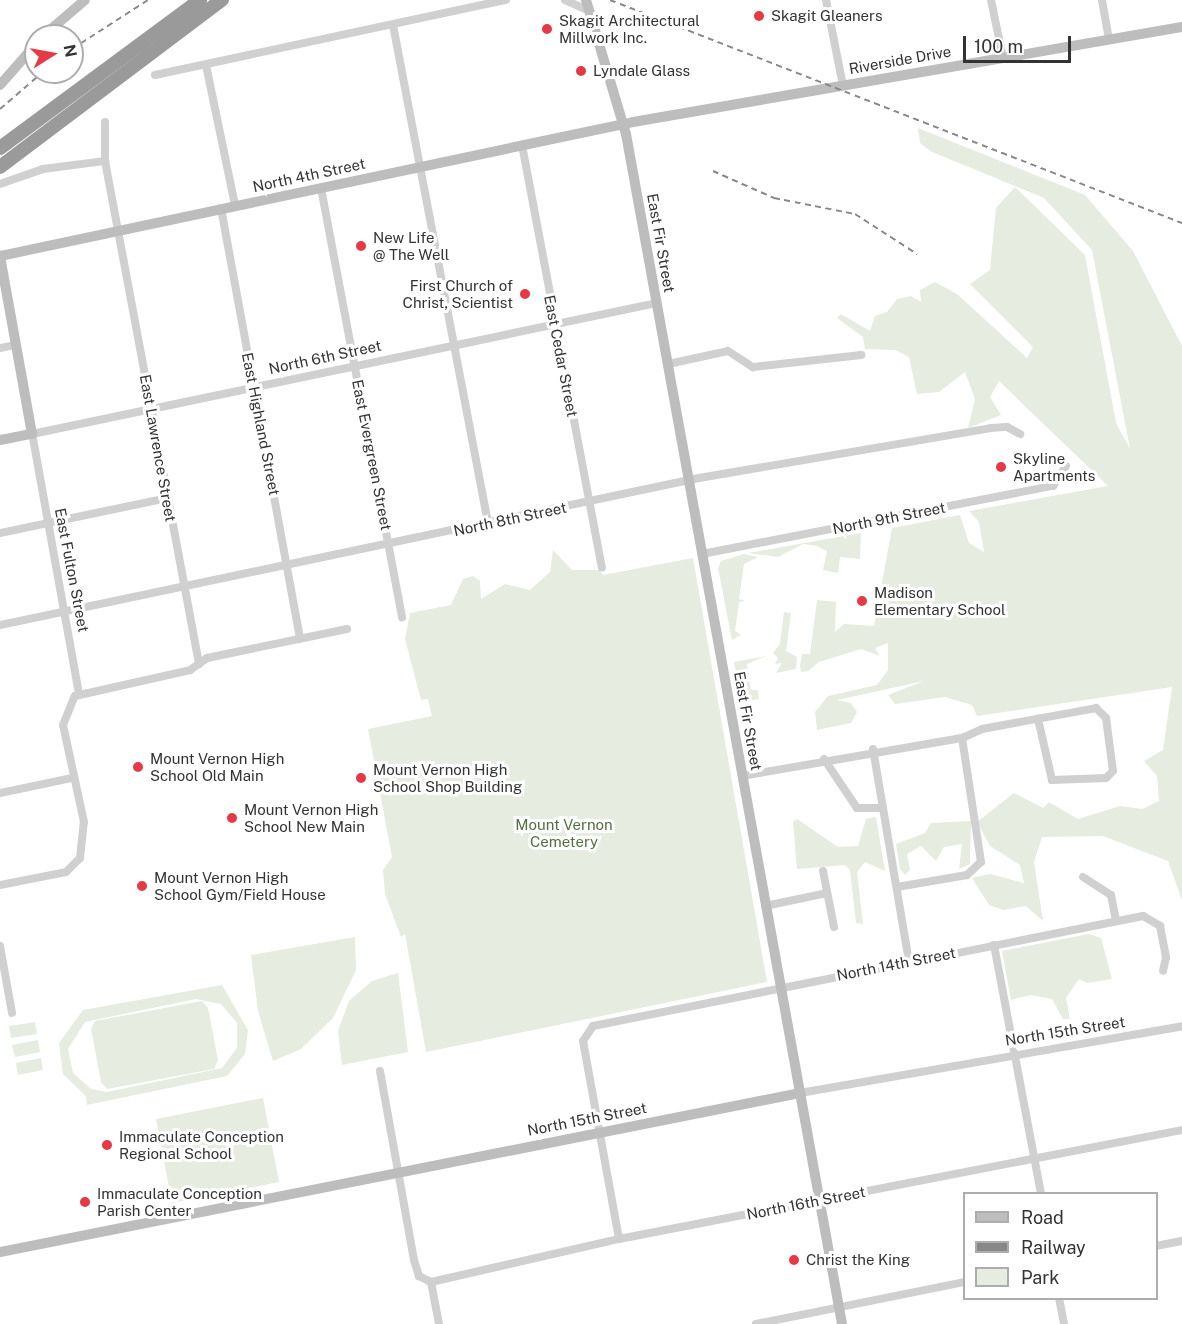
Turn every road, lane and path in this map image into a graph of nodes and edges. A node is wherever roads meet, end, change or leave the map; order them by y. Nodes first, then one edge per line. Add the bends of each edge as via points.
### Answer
1 (86, 0) edge
2 (200, 0) edge
3 (222, 0) edge
4 (506, 0) edge
5 (565, 0) edge
6 (826, 0) edge
7 (991, 0) edge
8 (1102, 0) edge
9 (588, 5) edge
10 (57, 24) edge
11 (393, 25) junction
12 (1182, 27) edge
13 (1109, 39) junction
14 (24, 58) edge
15 (1003, 58) junction
16 (207, 65) junction
17 (155, 75) dead end
18 (0, 85) edge
19 (843, 86) junction
20 (105, 122) dead end
21 (623, 124) junction
22 (522, 145) junction
23 (0, 148) edge
24 (105, 161) junction
25 (0, 166) edge
26 (421, 167) junction
27 (0, 184) edge
28 (321, 188) junction
29 (235, 206) junction
30 (221, 208) junction
31 (119, 231) junction
32 (0, 256) edge
33 (657, 303) junction
34 (554, 324) junction
35 (16, 345) junction
36 (456, 345) junction
37 (0, 348) edge
38 (861, 355) dead end
39 (668, 364) junction
40 (355, 365) junction
41 (254, 388) junction
42 (151, 409) junction
43 (32, 434) junction
44 (1020, 434) dead end
45 (0, 440) edge
46 (1066, 466) dead end
47 (689, 481) junction
48 (168, 498) junction
49 (588, 502) junction
50 (48, 523) junction
51 (488, 524) junction
52 (0, 533) edge
53 (388, 544) junction
54 (702, 555) junction
55 (287, 565) junction
56 (602, 567) dead end
57 (184, 587) junction
58 (65, 612) junction
59 (402, 617) dead end
60 (0, 625) edge
61 (347, 629) dead end
62 (300, 639) junction
63 (199, 664) junction
64 (80, 694) junction
65 (1038, 718) junction
66 (962, 738) junction
67 (873, 749) junction
68 (824, 759) junction
69 (742, 776) junction
70 (72, 778) junction
71 (0, 793) edge
72 (883, 808) junction
73 (823, 871) dead end
74 (1083, 878) dead end
75 (0, 885) edge
76 (897, 887) junction
77 (827, 893) junction
78 (765, 906) junction
79 (1116, 921) junction
80 (834, 927) dead end
81 (994, 945) junction
82 (0, 946) edge
83 (909, 962) junction
84 (1163, 971) dead end
85 (780, 988) junction
86 (12, 1013) dead end
87 (1182, 1026) edge
88 (1013, 1054) junction
89 (380, 1071) dead end
90 (800, 1093) junction
91 (1182, 1130) edge
92 (599, 1132) junction
93 (1034, 1156) junction
94 (398, 1172) junction
95 (1041, 1192) edge
96 (819, 1201) junction
97 (619, 1239) junction
98 (1182, 1242) edge
99 (1158, 1246) edge
100 (0, 1252) edge
101 (431, 1282) junction
102 (963, 1282) edge
103 (1059, 1300) edge
104 (839, 1308) junction
105 (439, 1324) edge
106 (756, 1324) edge
107 (842, 1324) edge
108 (1064, 1324) edge

1 - 10 street
2 - 23 highway
3 - 25 highway
4 - 11 street
5 - 9 street
6 - 19 street
7 - 15 street
8 - 13 street
9 - 21 street, East Fir Street
11 - 16 street
11 - 26 street
12 - 13 street, Riverside Drive
13 - 15 street, Riverside Drive
14 - 18 street
15 - 19 street, Riverside Drive
16 - 17 street
16 - 29 street
19 - 21 street, Riverside Drive
20 - 24 street, East Lawrence Street
21 - 22 street, North 4th Street
21 - 33 street, East Fir Street
22 - 26 street, North 4th Street
22 - 34 street, East Cedar Street
24 - 27 street via 43,169
24 - 31 street, East Lawrence Street
26 - 28 street, North 4th Street
26 - 36 street
28 - 29 street, North 4th Street
28 - 40 street, East Evergreen Street
29 - 30 street, North 4th Street
30 - 31 street, North 4th Street
30 - 41 street, East Highland Street
31 - 32 street, North 4th Street
31 - 42 street, East Lawrence Street
32 - 35 street, East Fulton Street
33 - 34 street, North 6th Street
33 - 39 street, East Fir Street
34 - 36 street, North 6th Street
34 - 49 street, East Cedar Street
35 - 37 street
35 - 43 street, East Fulton Street
36 - 40 street, North 6th Street
36 - 51 street
38 - 39 street via 753,367 728,351
39 - 47 street, East Fir Street
40 - 41 street, North 6th Street
40 - 53 street, East Evergreen Street
41 - 42 street, North 6th Street
41 - 55 street, East Highland Street
42 - 43 street, North 6th Street
42 - 48 street, East Lawrence Street
43 - 45 street, North 6th Street
43 - 50 street, East Fulton Street
44 - 47 street, North 8th Street via 1007,427 991,428
46 - 54 street, North 9th Street via 1053,486
47 - 49 street, North 8th Street
47 - 54 street, East Fir Street
48 - 50 street
48 - 57 street, East Lawrence Street
49 - 51 street, North 8th Street
49 - 56 street, East Cedar Street
50 - 52 street
50 - 58 street, East Fulton Street
51 - 53 street, North 8th Street
53 - 55 street, North 8th Street
53 - 59 street, East Evergreen Street
54 - 69 street, East Fir Street
55 - 57 street, North 8th Street
55 - 62 street, East Highland Street
57 - 58 street, North 8th Street
57 - 63 street, East Lawrence Street
58 - 60 street, North 8th Street
58 - 64 street, East Fulton Street
61 - 62 street
62 - 63 street
63 - 64 street
64 - 70 street via 64,714
65 - 65 street via 1052,780 1106,778 1116,764 1106,718 1096,708
65 - 66 street
66 - 67 street
66 - 76 street via 981,862 967,875
67 - 68 street
67 - 72 street
68 - 69 street
68 - 72 street via 857,808
69 - 78 street, East Fir Street
70 - 71 street
70 - 75 street via 86,836 80,858 61,873
72 - 76 street
73 - 77 street
74 - 79 street via 1111,895
76 - 83 street
77 - 78 street
77 - 80 street
78 - 85 street, East Fir Street
79 - 81 street, North 14th Street
79 - 84 street, North 14th Street via 1143,916 1160,926 1166,957
81 - 83 street, North 14th Street
81 - 88 street
82 - 86 street
83 - 85 street, North 14th Street
85 - 90 street, East Fir Street
85 - 92 street, North 14th Street via 594,1026 585,1033
87 - 88 street, North 15th Street
88 - 90 street, North 15th Street
88 - 93 street
89 - 94 street
90 - 92 street, North 15th Street
90 - 96 street, East Fir Street
91 - 93 street, North 16th Street
92 - 94 street, North 15th Street
92 - 97 street
93 - 95 street
93 - 96 street, North 16th Street
94 - 100 street, North 15th Street
94 - 101 street via 414,1260 419,1276
96 - 97 street, North 16th Street
96 - 104 street, East Fir Street
97 - 101 street, North 16th Street
98 - 99 street
101 - 105 street
102 - 104 street
103 - 108 street
104 - 106 street
104 - 107 street, East Fir Street

